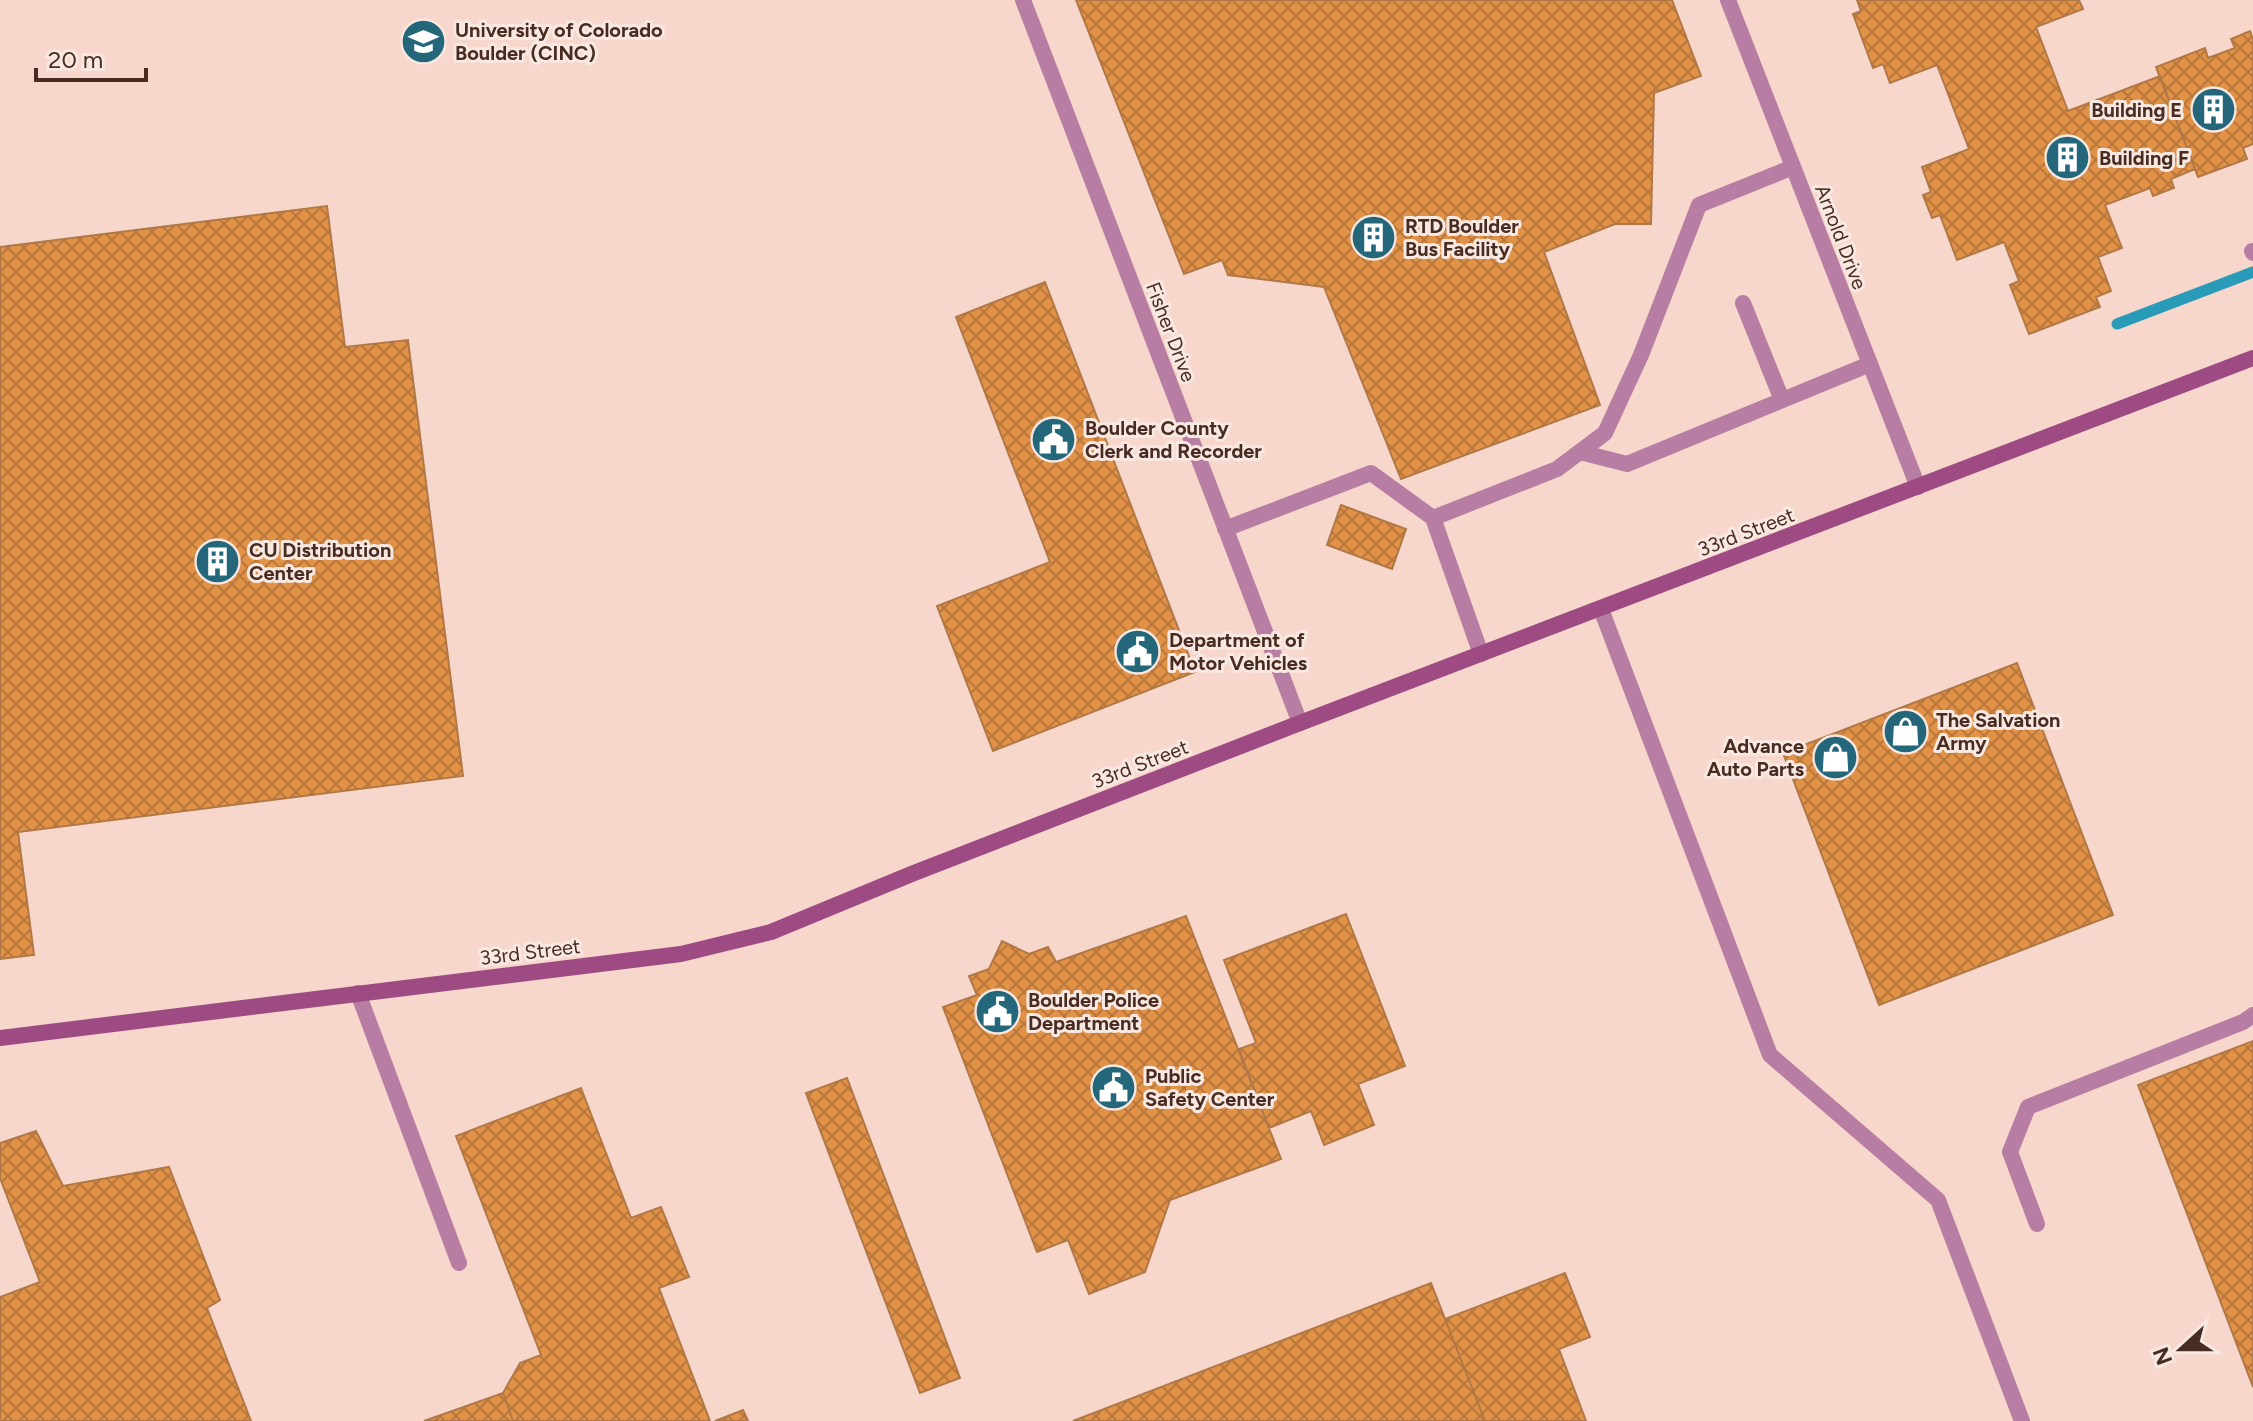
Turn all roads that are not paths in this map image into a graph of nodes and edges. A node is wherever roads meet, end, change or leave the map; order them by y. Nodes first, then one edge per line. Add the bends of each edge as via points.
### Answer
1 (1023, 0) edge
2 (1728, 0) edge
3 (1793, 167) junction
4 (1743, 303) dead end
5 (2253, 358) edge
6 (1870, 364) junction
7 (1782, 400) junction
8 (1580, 452) junction
9 (1918, 487) junction
10 (1433, 518) junction
11 (1225, 529) junction
12 (1601, 609) junction
13 (1481, 654) junction
14 (1300, 723) junction
15 (358, 993) junction
16 (2253, 1015) edge
17 (0, 1038) edge
18 (2037, 1224) dead end
19 (459, 1263) dead end
20 (2022, 1421) edge

1 - 11 street, Fisher Drive
2 - 3 street, Arnold Drive
3 - 6 street, Arnold Drive
3 - 8 street via 1699,205 1605,433
4 - 7 street
5 - 9 street, 33rd Street
6 - 7 street
6 - 9 street, Arnold Drive
7 - 8 street via 1627,464
8 - 10 street via 1557,469
9 - 12 street, 33rd Street
10 - 11 street via 1371,473
10 - 13 street
11 - 14 street, Fisher Drive
12 - 13 street, 33rd Street
12 - 20 street via 1770,1055 1938,1200
13 - 14 street, 33rd Street
14 - 15 street, 33rd Street via 771,932 681,954
15 - 17 street, 33rd Street
15 - 19 street
16 - 18 street via 2028,1107 2010,1152

